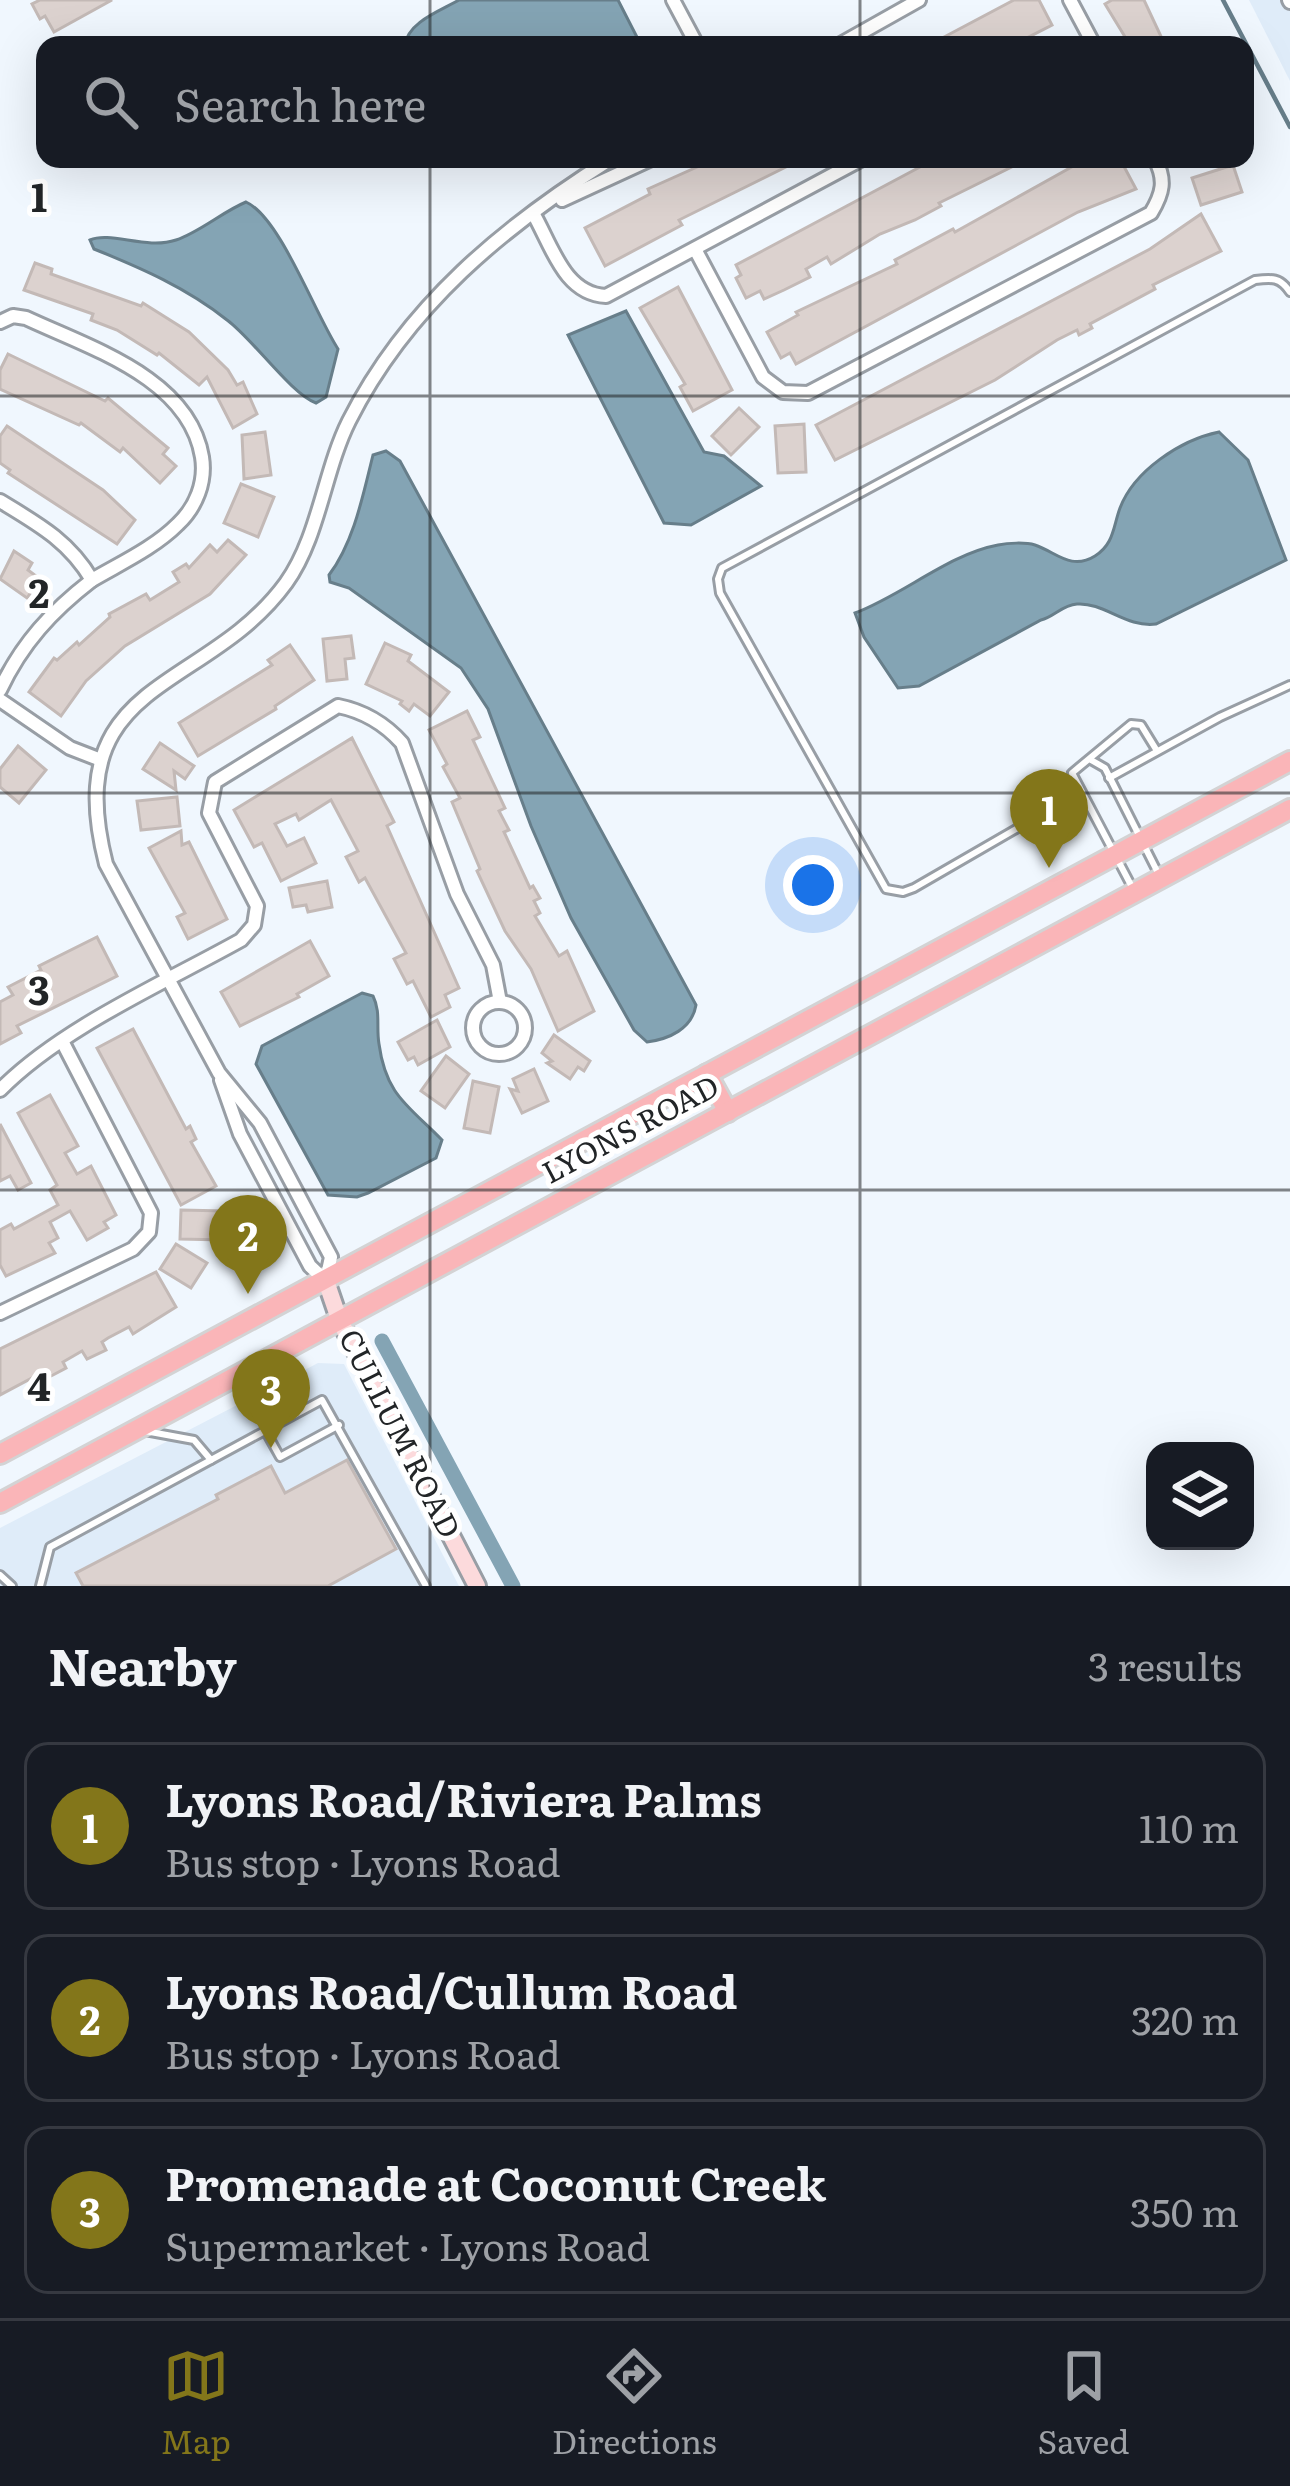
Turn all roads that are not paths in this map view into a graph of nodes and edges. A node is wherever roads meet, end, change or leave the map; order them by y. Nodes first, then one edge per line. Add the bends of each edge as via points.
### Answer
1 (673, 0) edge
2 (919, 0) edge
3 (1070, 0) edge
4 (693, 36) edge
5 (855, 36) edge
6 (1089, 36) edge
7 (598, 168) edge
8 (624, 168) edge
9 (845, 168) edge
10 (1159, 168) edge
11 (533, 213) junction
12 (694, 249) junction
13 (1290, 292) edge
14 (0, 322) edge
15 (0, 501) edge
16 (92, 580) junction
17 (1290, 685) edge
18 (0, 690) edge
19 (0, 700) edge
20 (1157, 751) junction
21 (101, 760) junction
22 (1091, 760) junction
23 (1290, 761) edge
24 (1109, 778) junction
25 (1080, 792) junction
26 (1290, 809) edge
27 (1141, 841) junction
28 (1116, 855) junction
29 (1161, 878) junction
30 (1134, 892) junction
31 (169, 980) junction
32 (500, 1002) junction
33 (62, 1041) junction
34 (219, 1073) junction
35 (707, 1074) junction
36 (0, 1090) edge
37 (728, 1112) junction
38 (326, 1281) junction
39 (0, 1313) edge
40 (340, 1319) junction
41 (339, 1425) junction
42 (136, 1430) junction
43 (266, 1430) junction
44 (0, 1454) edge
45 (212, 1460) junction
46 (0, 1503) edge
47 (0, 1575) edge
48 (12, 1586) edge
49 (40, 1586) edge
50 (426, 1586) edge
51 (477, 1586) edge

1 - 4 street
2 - 5 street
3 - 6 street
7 - 11 street
8 - 11 street
9 - 12 street
10 - 12 street via 1162,196 1151,213 808,393 783,392 763,377
11 - 12 street via 573,285 588,295 606,296
11 - 21 street via 464,267 380,365 348,422 290,578 240,629 136,701
13 - 25 lane via 1273,278 1256,280 722,568 720,593 886,889 914,888
14 - 16 street via 26,319 137,373 184,410 199,438 204,468 193,508 160,540
15 - 16 street via 61,539
16 - 18 street via 37,629
17 - 20 lane
19 - 21 street
20 - 22 lane via 1137,724
20 - 24 lane
21 - 31 street via 97,830 106,864
22 - 24 lane
22 - 25 lane via 1072,772
23 - 27 main road, LYONS ROAD
24 - 27 lane
25 - 28 lane
26 - 29 main road, LYONS ROAD
27 - 28 main road, LYONS ROAD
27 - 29 lane
28 - 30 lane
28 - 35 main road, LYONS ROAD
29 - 30 main road, LYONS ROAD
30 - 37 main road, LYONS ROAD
31 - 32 street via 254,925 257,906 209,813 215,782 338,706 356,709 402,742 457,894 493,965
31 - 33 street
31 - 34 street
32 - 32 street via 474,1022 476,1040 497,1054 513,1050 525,1030 515,1007
33 - 36 street
33 - 39 street via 151,1213 149,1232 133,1249
34 - 38 street via 240,1134 310,1266
34 - 38 street via 260,1123 331,1257
35 - 37 main road
35 - 38 main road, LYONS ROAD
37 - 40 main road, LYONS ROAD
38 - 40 street, CULLUM ROAD
38 - 44 main road, LYONS ROAD
40 - 42 main road, LYONS ROAD
40 - 51 street, CULLUM ROAD
41 - 43 lane via 322,1400
41 - 43 lane via 280,1457
41 - 50 lane
42 - 45 lane via 194,1440
42 - 46 main road, LYONS ROAD
43 - 45 lane
45 - 49 lane via 50,1547
47 - 48 lane

